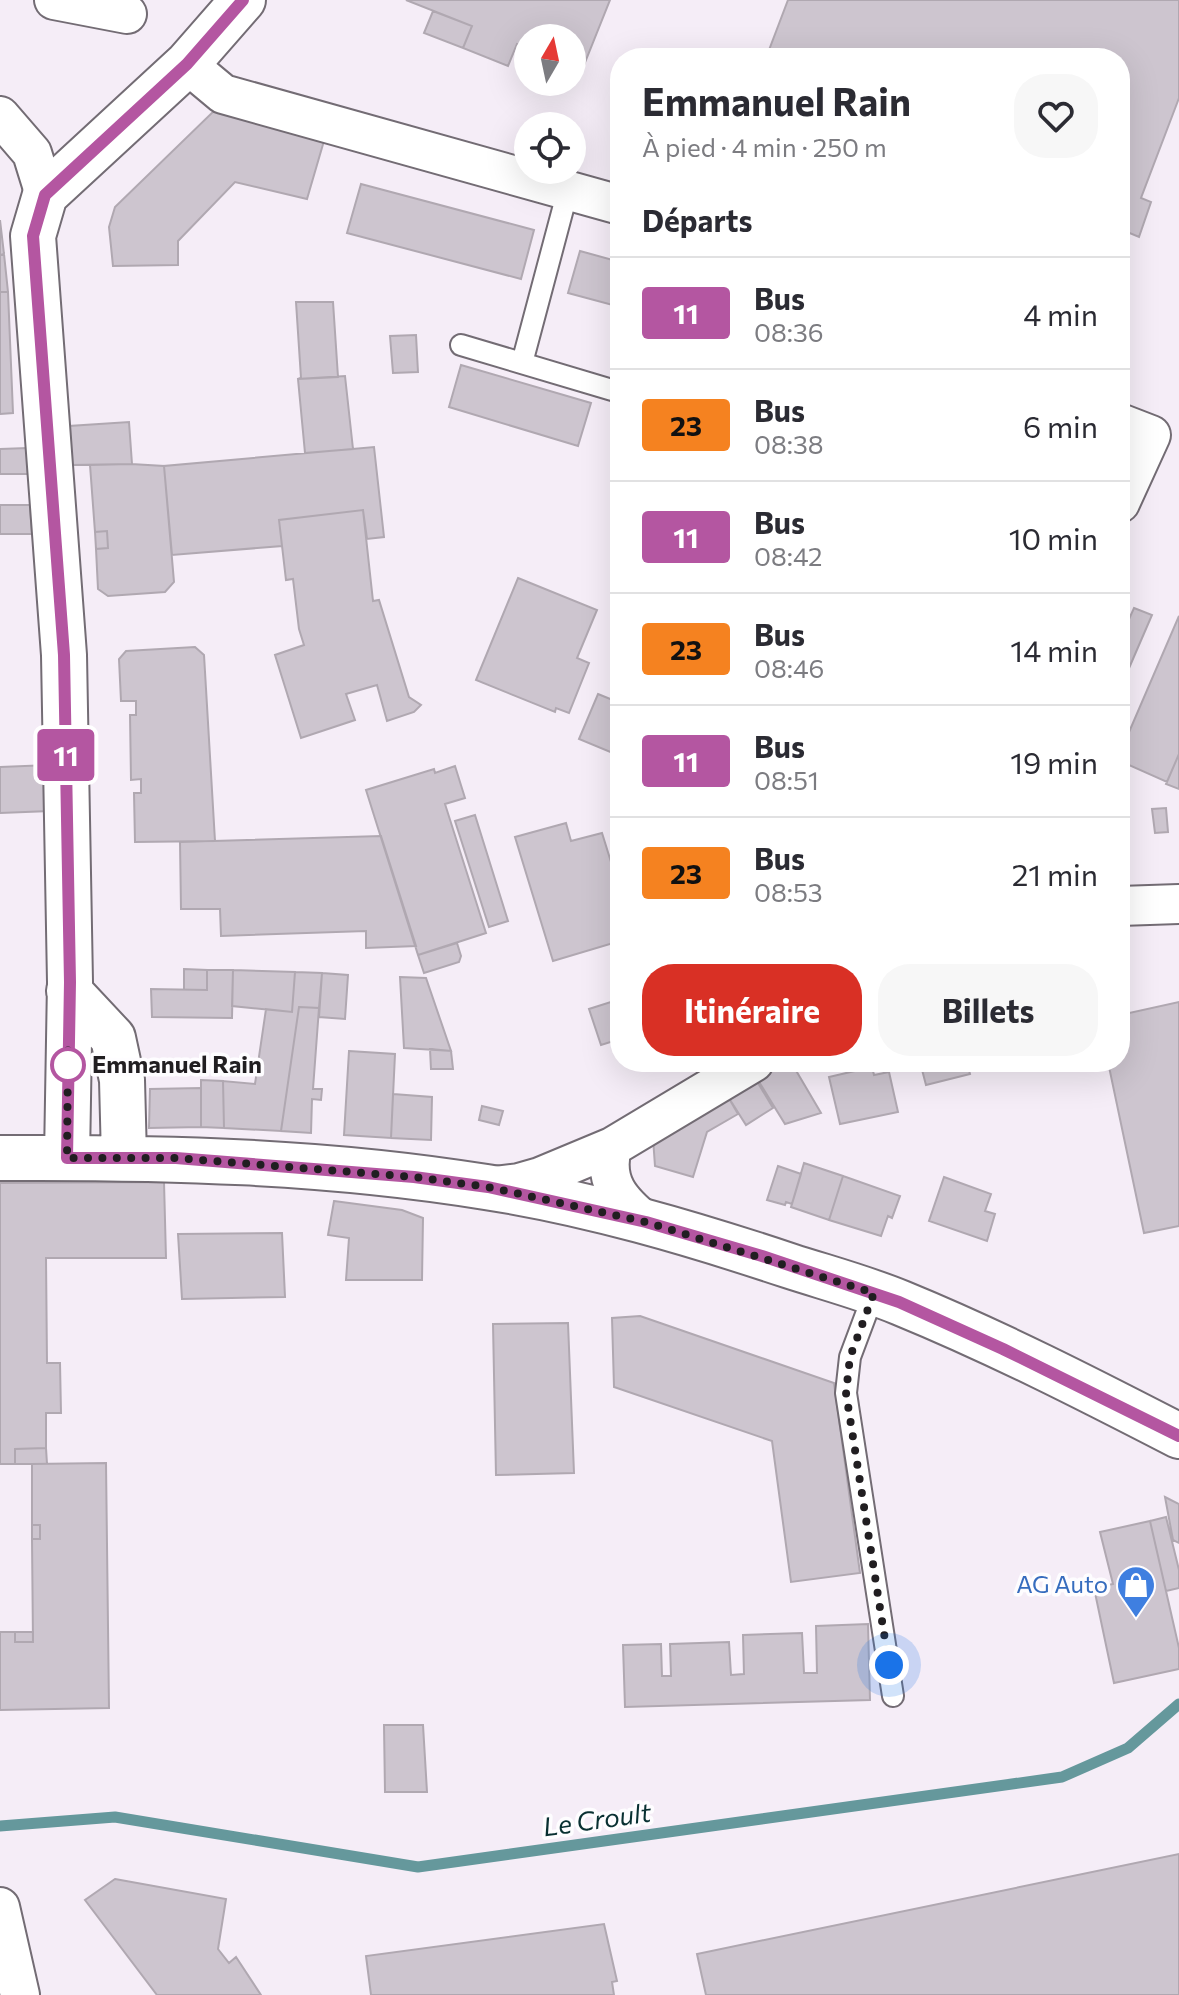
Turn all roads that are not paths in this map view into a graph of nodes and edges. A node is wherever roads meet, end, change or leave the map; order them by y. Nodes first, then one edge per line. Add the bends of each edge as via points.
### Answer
1 (54, 0) edge
2 (243, 0) edge
3 (127, 14) dead end
4 (187, 64) junction
5 (0, 116) edge
6 (568, 190) junction
7 (45, 195) junction
8 (610, 202) edge
9 (461, 345) dead end
10 (522, 363) junction
11 (610, 389) edge
12 (1130, 427) edge
13 (1130, 481) edge
14 (1179, 904) edge
15 (1130, 906) edge
16 (69, 991) junction
17 (737, 1072) edge
18 (612, 1147) junction
19 (0, 1158) edge
20 (67, 1158) junction
21 (124, 1158) junction
22 (488, 1187) junction
23 (646, 1222) junction
24 (874, 1293) junction
25 (1179, 1436) edge
26 (893, 1696) dead end
27 (1, 1917) edge
28 (20, 1995) edge

1 - 3 street
2 - 4 street
4 - 6 street via 223,94
4 - 7 street
5 - 7 street via 32,153
6 - 8 street
6 - 10 lane
7 - 16 street via 33,236 64,655
9 - 10 lane
10 - 11 lane
12 - 13 street via 1151,435
14 - 15 street
16 - 20 street
16 - 21 street via 113,1038 122,1080
17 - 18 street
18 - 22 street via 540,1177
18 - 23 street via 609,1175 620,1196
19 - 20 street
20 - 21 street
21 - 22 street via 327,1169
22 - 23 street
23 - 24 street
24 - 25 street via 1003,1349
24 - 26 lane via 850,1357 846,1393
27 - 28 street

